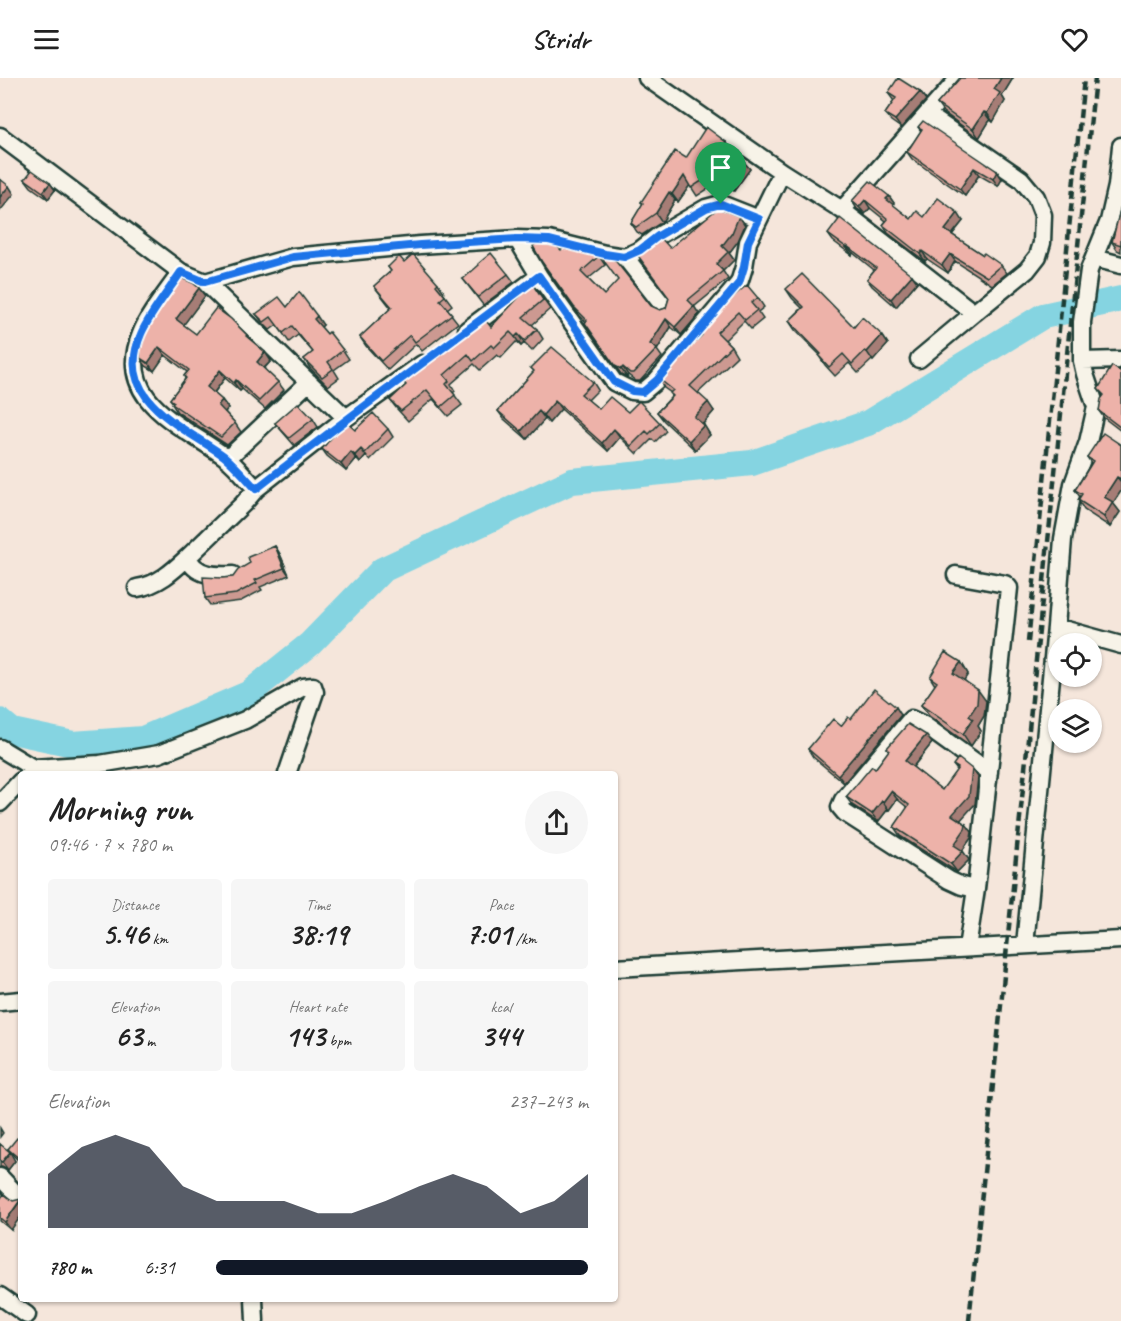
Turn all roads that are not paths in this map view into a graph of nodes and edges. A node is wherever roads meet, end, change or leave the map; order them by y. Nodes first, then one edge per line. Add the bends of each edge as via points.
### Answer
1 (647, 78) edge
2 (959, 78) edge
3 (928, 115) junction
4 (0, 136) edge
5 (1121, 146) edge
6 (782, 171) junction
7 (842, 210) junction
8 (759, 219) junction
9 (517, 239) junction
10 (624, 257) junction
11 (1091, 264) junction
12 (1121, 265) edge
13 (181, 272) junction
14 (539, 276) junction
15 (205, 282) junction
16 (665, 308) edge
17 (974, 313) junction
18 (454, 339) edge
19 (436, 353) edge
20 (919, 359) dead end
21 (1121, 360) edge
22 (1082, 361) junction
23 (309, 382) junction
24 (346, 418) junction
25 (227, 459) junction
26 (256, 489) junction
27 (188, 557) junction
28 (233, 575) edge
29 (956, 575) dead end
30 (137, 588) dead end
31 (1056, 627) junction
32 (1121, 645) edge
33 (0, 748) edge
34 (31, 771) edge
35 (288, 771) edge
36 (989, 772) junction
37 (18, 784) edge
38 (0, 803) edge
39 (976, 889) junction
40 (1121, 940) edge
41 (1025, 945) junction
42 (967, 948) junction
43 (618, 968) edge
44 (18, 1000) edge
45 (0, 1002) edge
46 (0, 1177) edge
47 (18, 1196) edge
48 (0, 1296) edge
49 (254, 1302) edge
50 (27, 1315) dead end
51 (255, 1321) edge

1 - 6 street
2 - 3 street
3 - 7 street
3 - 17 street via 1021,179 1036,197 1043,215 1038,256 1027,270
4 - 13 street
5 - 11 street via 1109,221
6 - 7 street
6 - 8 street
7 - 17 street
8 - 10 street via 721,204 706,208
8 - 14 street via 748,242 739,283 643,392 614,382
9 - 10 street via 549,240
9 - 14 street
9 - 15 street via 293,257
10 - 16 street
11 - 12 street
11 - 22 street via 1082,322
13 - 15 street
13 - 25 street via 141,332 135,373 142,394 154,408
14 - 18 street
15 - 23 street
17 - 20 street
19 - 24 street
21 - 22 street
22 - 31 street via 1096,406 1073,484
23 - 24 street
23 - 25 street
24 - 26 street
25 - 26 street
26 - 27 street
27 - 28 street via 192,566 204,573 215,577
27 - 30 street via 150,586
29 - 36 street via 1009,588
31 - 32 street
31 - 41 street
33 - 34 street
34 - 35 street via 159,754 245,720 303,687 313,686 315,692
36 - 39 street
36 - 39 street via 911,719 840,807 949,880
37 - 38 street
39 - 42 street
40 - 41 street
41 - 42 street
42 - 43 street
44 - 45 street
46 - 47 street
48 - 50 street
49 - 51 street

